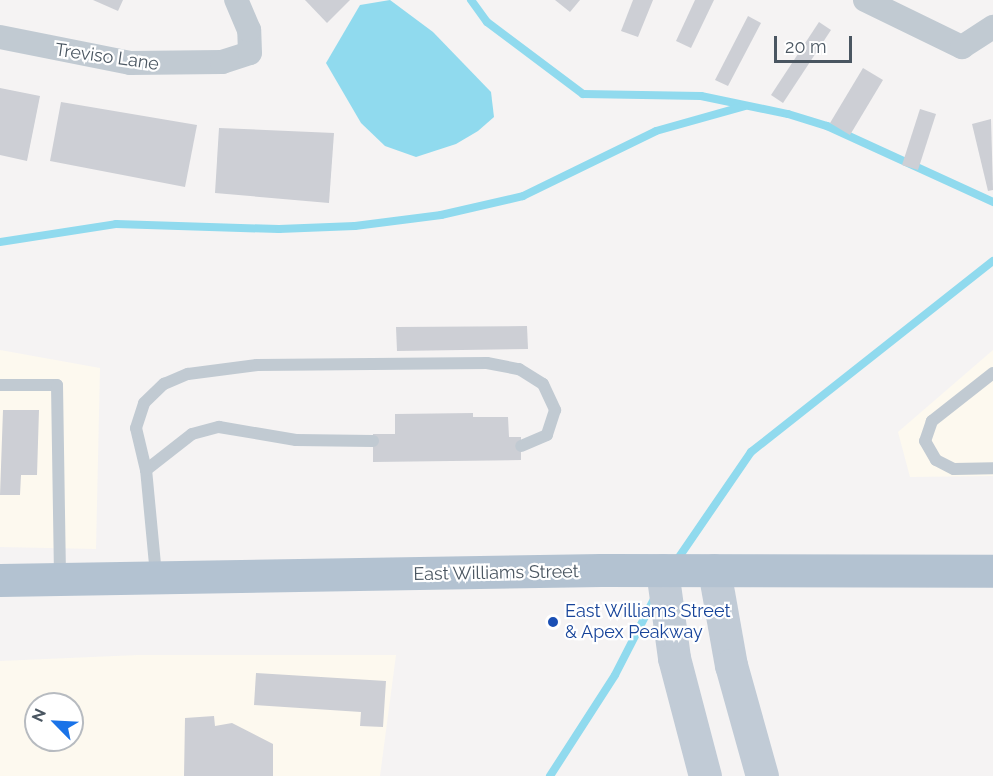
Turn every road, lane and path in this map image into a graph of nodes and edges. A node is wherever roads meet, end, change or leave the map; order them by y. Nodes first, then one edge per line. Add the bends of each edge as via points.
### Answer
1 (236, 0) edge
2 (865, 0) edge
3 (993, 27) edge
4 (0, 37) edge
5 (993, 373) edge
6 (0, 385) edge
7 (373, 441) dead end
8 (522, 446) dead end
9 (993, 468) edge
10 (146, 470) junction
11 (662, 570) junction
12 (714, 570) junction
13 (993, 571) edge
14 (156, 579) junction
15 (0, 580) edge
16 (60, 580) junction
17 (705, 776) edge
18 (762, 776) edge

1 - 4 street, Treviso Lane via 249,30 250,53 222,62 130,63
2 - 3 street via 962,47
5 - 9 lane via 932,421 925,441 936,460 954,469
6 - 16 lane via 57,385
7 - 10 lane via 296,440 219,427 192,434
8 - 10 lane via 547,435 555,410 543,384 519,369 487,363 257,365 188,374 164,384 144,403 136,428
10 - 14 lane
11 - 12 main road, East Williams Street
11 - 14 main road, East Williams Street
11 - 17 main road via 674,658
12 - 13 main road, East Williams Street
12 - 18 main road via 731,665
14 - 16 main road, East Williams Street
15 - 16 main road, East Williams Street

